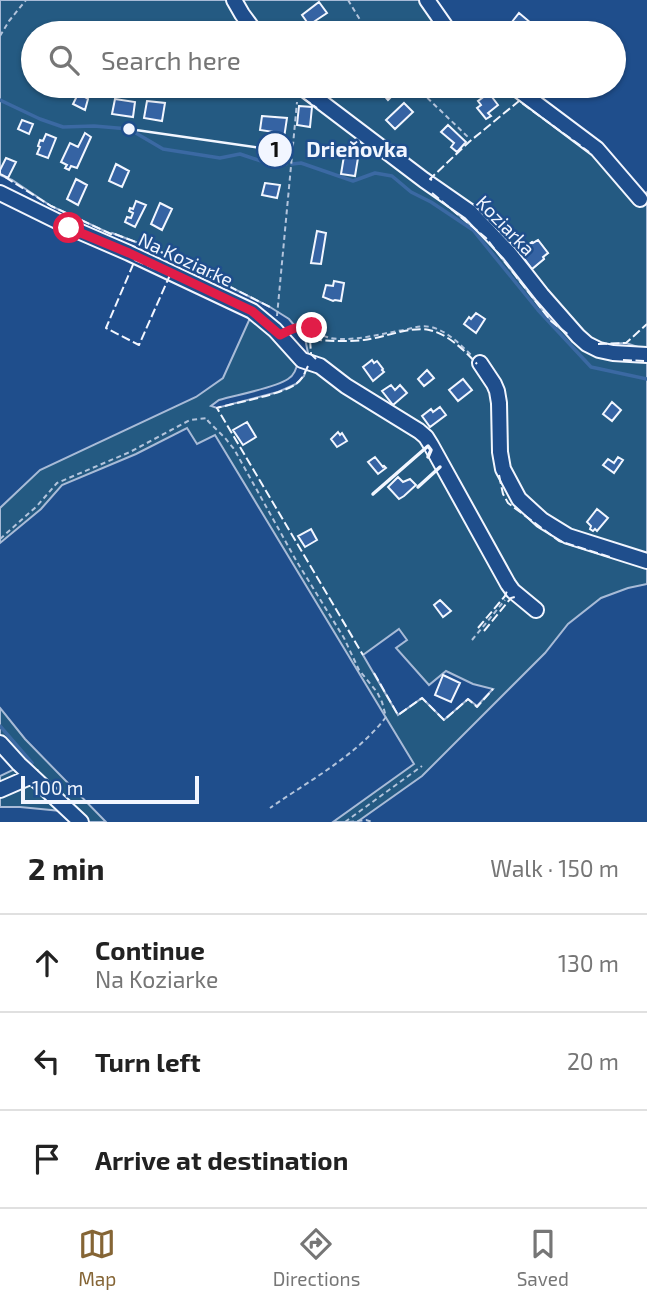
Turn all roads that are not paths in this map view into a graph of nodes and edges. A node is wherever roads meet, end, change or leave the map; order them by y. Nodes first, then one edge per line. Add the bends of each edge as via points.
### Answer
1 (234, 0) edge
2 (427, 0) edge
3 (247, 21) edge
4 (442, 21) edge
5 (305, 98) edge
6 (529, 98) edge
7 (0, 193) edge
8 (639, 199) dead end
9 (647, 355) edge
10 (480, 363) road end
11 (643, 560) edge
12 (536, 610) dead end
13 (0, 743) edge
14 (32, 776) junction
15 (0, 790) edge
16 (81, 822) edge

1 - 3 street
2 - 4 street
5 - 9 street, Koziarka via 470,212 587,344 613,353
6 - 8 street via 597,149
7 - 12 street, Na Koziarke via 252,311 302,360 320,366 419,431 501,573 513,591
10 - 11 street via 497,391 499,452 519,499 568,536
13 - 14 street
14 - 15 street
14 - 16 street

